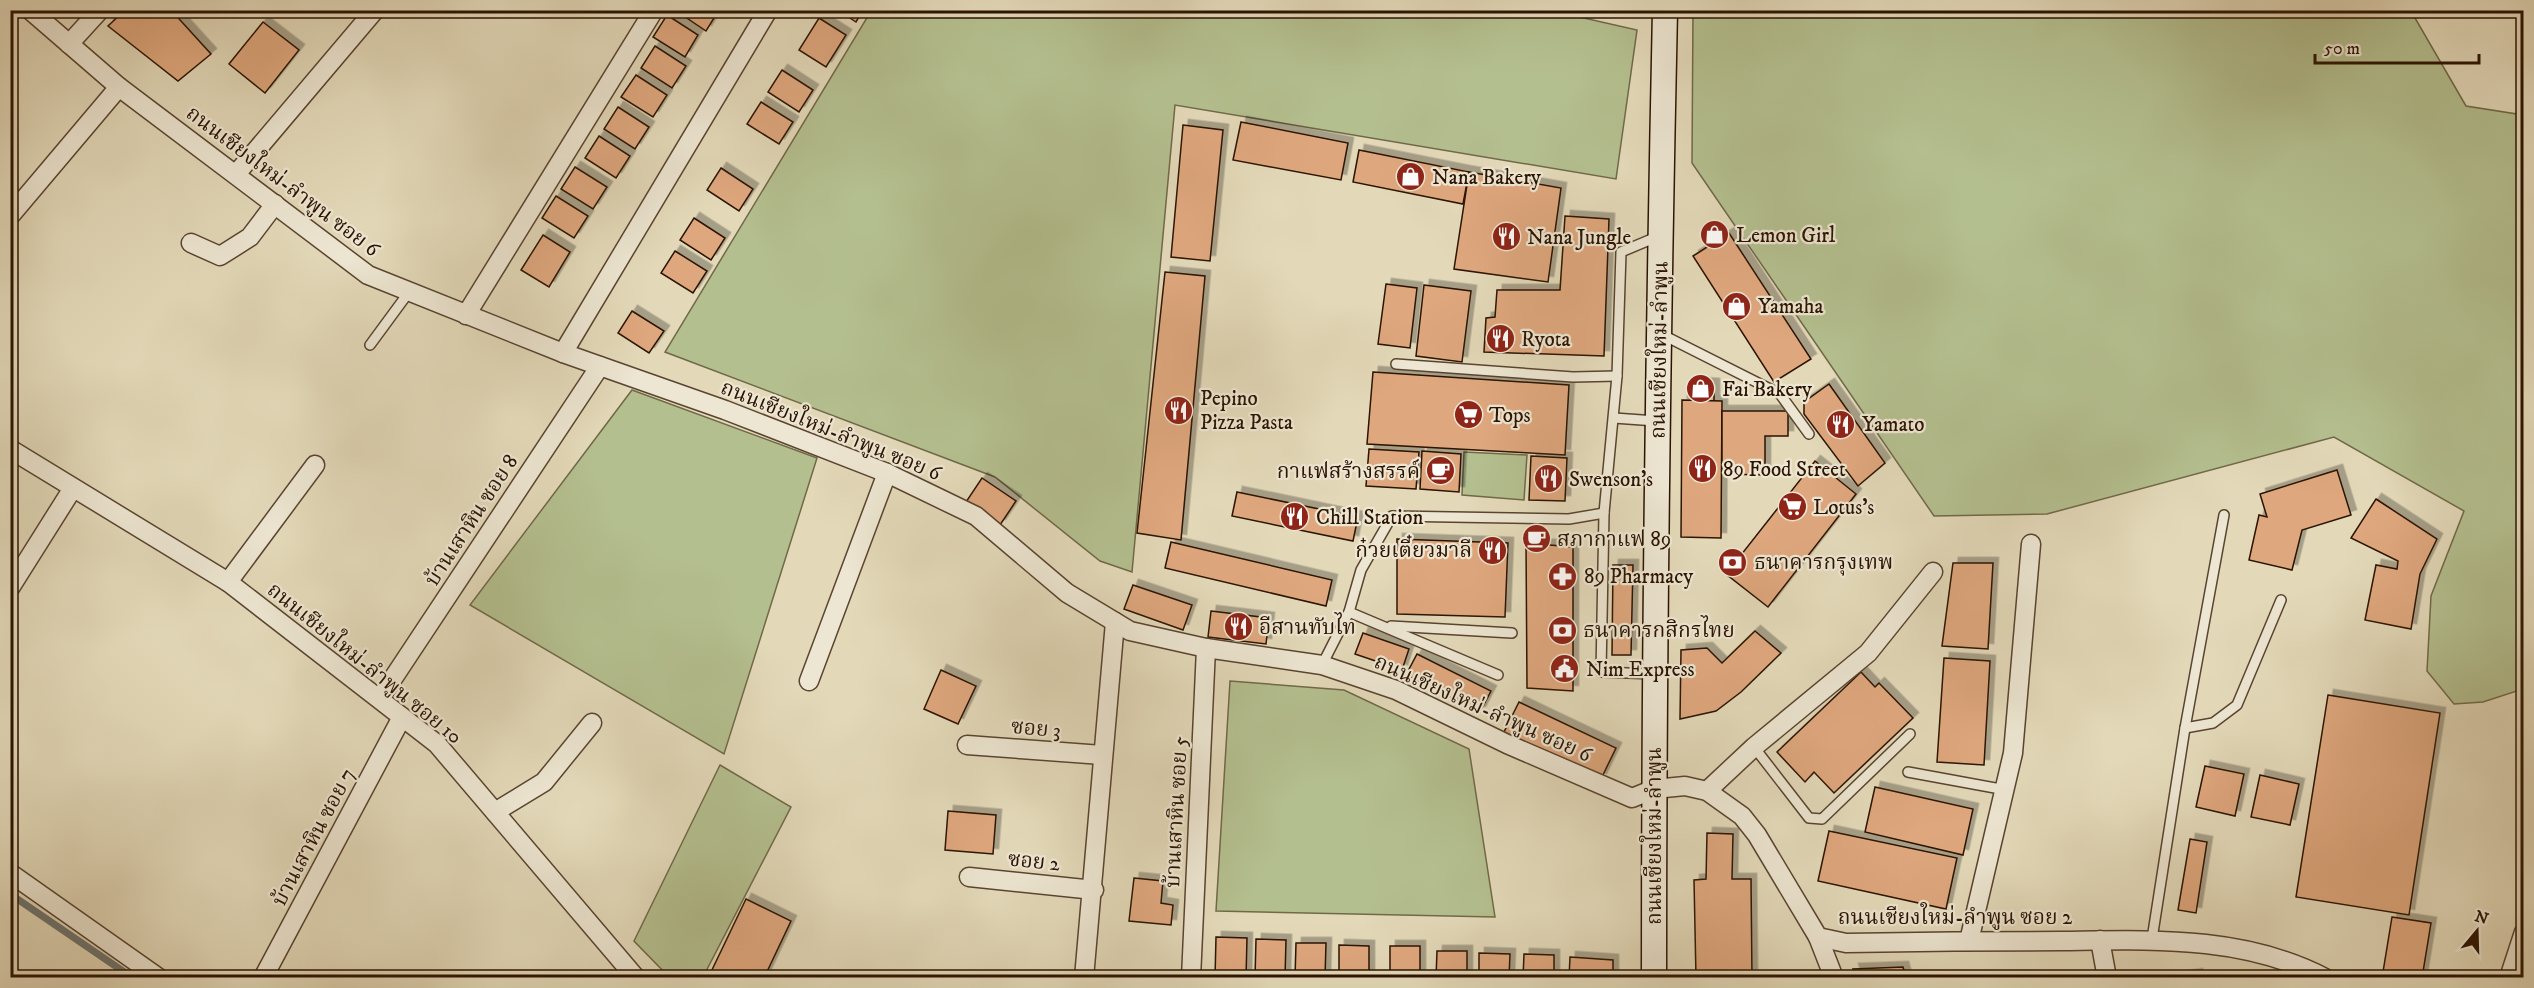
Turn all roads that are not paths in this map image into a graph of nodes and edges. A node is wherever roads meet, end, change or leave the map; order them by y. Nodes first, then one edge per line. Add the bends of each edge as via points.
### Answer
1 (30, 10) edge
2 (100, 10) edge
3 (375, 10) edge
4 (654, 10) edge
5 (768, 10) edge
6 (1665, 10) edge
7 (69, 44) junction
8 (119, 87) junction
9 (237, 173) junction
10 (275, 204) junction
11 (10, 216) edge
12 (1660, 235) junction
13 (191, 243) dead end
14 (410, 292) junction
15 (466, 315) junction
16 (1660, 334) junction
17 (370, 345) dead end
18 (562, 353) junction
19 (1396, 364) dead end
20 (600, 366) junction
21 (1617, 376) junction
22 (1614, 418) junction
23 (1659, 421) junction
24 (1809, 434) dead end
25 (10, 449) edge
26 (315, 465) dead end
27 (887, 473) junction
28 (73, 488) junction
29 (1604, 513) junction
30 (2224, 515) dead end
31 (2031, 544) dead end
32 (1933, 572) dead end
33 (228, 582) junction
34 (10, 588) edge
35 (2281, 600) dead end
36 (1349, 612) junction
37 (1115, 622) junction
38 (1382, 626) junction
39 (1512, 633) dead end
40 (1206, 648) junction
41 (1322, 665) junction
42 (1654, 674) junction
43 (1498, 675) dead end
44 (809, 681) dead end
45 (380, 699) junction
46 (402, 717) junction
47 (592, 723) dead end
48 (2186, 728) junction
49 (1910, 734) dead end
50 (967, 745) dead end
51 (1754, 747) junction
52 (1102, 756) junction
53 (1908, 772) dead end
54 (1654, 789) junction
55 (2006, 790) junction
56 (1707, 791) junction
57 (495, 812) junction
58 (10, 873) edge
59 (969, 877) dead end
60 (1094, 890) junction
61 (2523, 932) edge
62 (1818, 937) junction
63 (2152, 939) junction
64 (2100, 940) junction
65 (1969, 941) junction
66 (159, 978) edge
67 (263, 978) edge
68 (636, 978) edge
69 (1084, 978) edge
70 (1191, 978) edge
71 (1654, 978) edge
72 (1834, 978) edge
73 (2107, 978) edge
74 (2325, 978) edge
75 (2510, 978) edge

1 - 7 street, ถนนเชียงใหม่-ลำพูน ซอย 6
2 - 7 street
3 - 9 street
4 - 15 street
5 - 18 street
6 - 12 main road, ถนนเชียงใหม่-ลำพูน
7 - 8 street, ถนนเชียงใหม่-ลำพูน ซอย 6
8 - 9 street, ถนนเชียงใหม่-ลำพูน ซอย 6
8 - 11 street
9 - 10 street, ถนนเชียงใหม่-ลำพูน ซอย 6
10 - 13 street via 250,237 220,256
10 - 14 street, ถนนเชียงใหม่-ลำพูน ซอย 6 via 368,275
12 - 16 main road, ถนนเชียงใหม่-ลำพูน
12 - 21 lane via 1622,252
14 - 15 street, ถนนเชียงใหม่-ลำพูน ซอย 6
14 - 17 lane
15 - 18 street, ถนนเชียงใหม่-ลำพูน ซอย 6
16 - 23 main road, ถนนเชียงใหม่-ลำพูน
16 - 24 lane via 1780,394
18 - 20 street, ถนนเชียงใหม่-ลำพูน ซอย 6
19 - 21 lane
20 - 27 street, ถนนเชียงใหม่-ลำพูน ซอย 6
20 - 45 street, บ้านเสาหิน ซอย 8
21 - 22 lane
22 - 23 lane
22 - 29 lane
23 - 42 main road, ถนนเชียงใหม่-ลำพูน
25 - 28 street, ถนนเชียงใหม่-ลำพูน ซอย 10
26 - 33 street
27 - 37 street, ถนนเชียงใหม่-ลำพูน ซอย 6 via 976,516 1067,593
27 - 44 street
28 - 33 street, ถนนเชียงใหม่-ลำพูน ซอย 10
28 - 34 street
29 - 36 lane via 1569,519 1392,516 1361,570
29 - 42 lane via 1601,672
30 - 48 lane
31 - 55 street via 2013,753
32 - 51 street via 1868,653
33 - 45 street, ถนนเชียงใหม่-ลำพูน ซอย 10
35 - 48 lane via 2237,705 2213,723
36 - 38 lane
36 - 41 lane
37 - 40 street, ถนนเชียงใหม่-ลำพูน ซอย 6 via 1130,631
37 - 52 street
38 - 39 lane
38 - 43 lane
40 - 41 street, ถนนเชียงใหม่-ลำพูน ซอย 6
40 - 70 street, บ้านเสาหิน ซอย 5
41 - 54 street, ถนนเชียงใหม่-ลำพูน ซอย 6 via 1396,690 1632,798
42 - 54 main road, ถนนเชียงใหม่-ลำพูน
45 - 46 street, ถนนเชียงใหม่-ลำพูน ซอย 10
46 - 57 street, ถนนเชียงใหม่-ลำพูน ซอย 10 via 437,744
46 - 67 street, บ้านเสาหิน ซอย 7
47 - 57 street via 544,782
48 - 63 lane
49 - 51 lane via 1822,819 1809,818
50 - 52 street, ซอย 3
51 - 56 street
52 - 60 street
53 - 55 lane
54 - 56 street, ถนนเชียงใหม่-ลำพูน ซอย 2 via 1685,786
54 - 71 main road, ถนนเชียงใหม่-ลำพูน
55 - 65 street
56 - 62 street, ถนนเชียงใหม่-ลำพูน ซอย 2 via 1742,816 1757,835
57 - 68 street, ถนนเชียงใหม่-ลำพูน ซอย 10
58 - 66 street
59 - 60 street, ซอย 2
60 - 69 street
61 - 75 street
62 - 65 street, ถนนเชียงใหม่-ลำพูน ซอย 2 via 1846,943
62 - 72 street
63 - 64 street, ถนนเชียงใหม่-ลำพูน ซอย 2
63 - 74 street, ถนนเชียงใหม่-ลำพูน ซอย 2 via 2264,953
64 - 65 street, ถนนเชียงใหม่-ลำพูน ซอย 2
64 - 73 street

